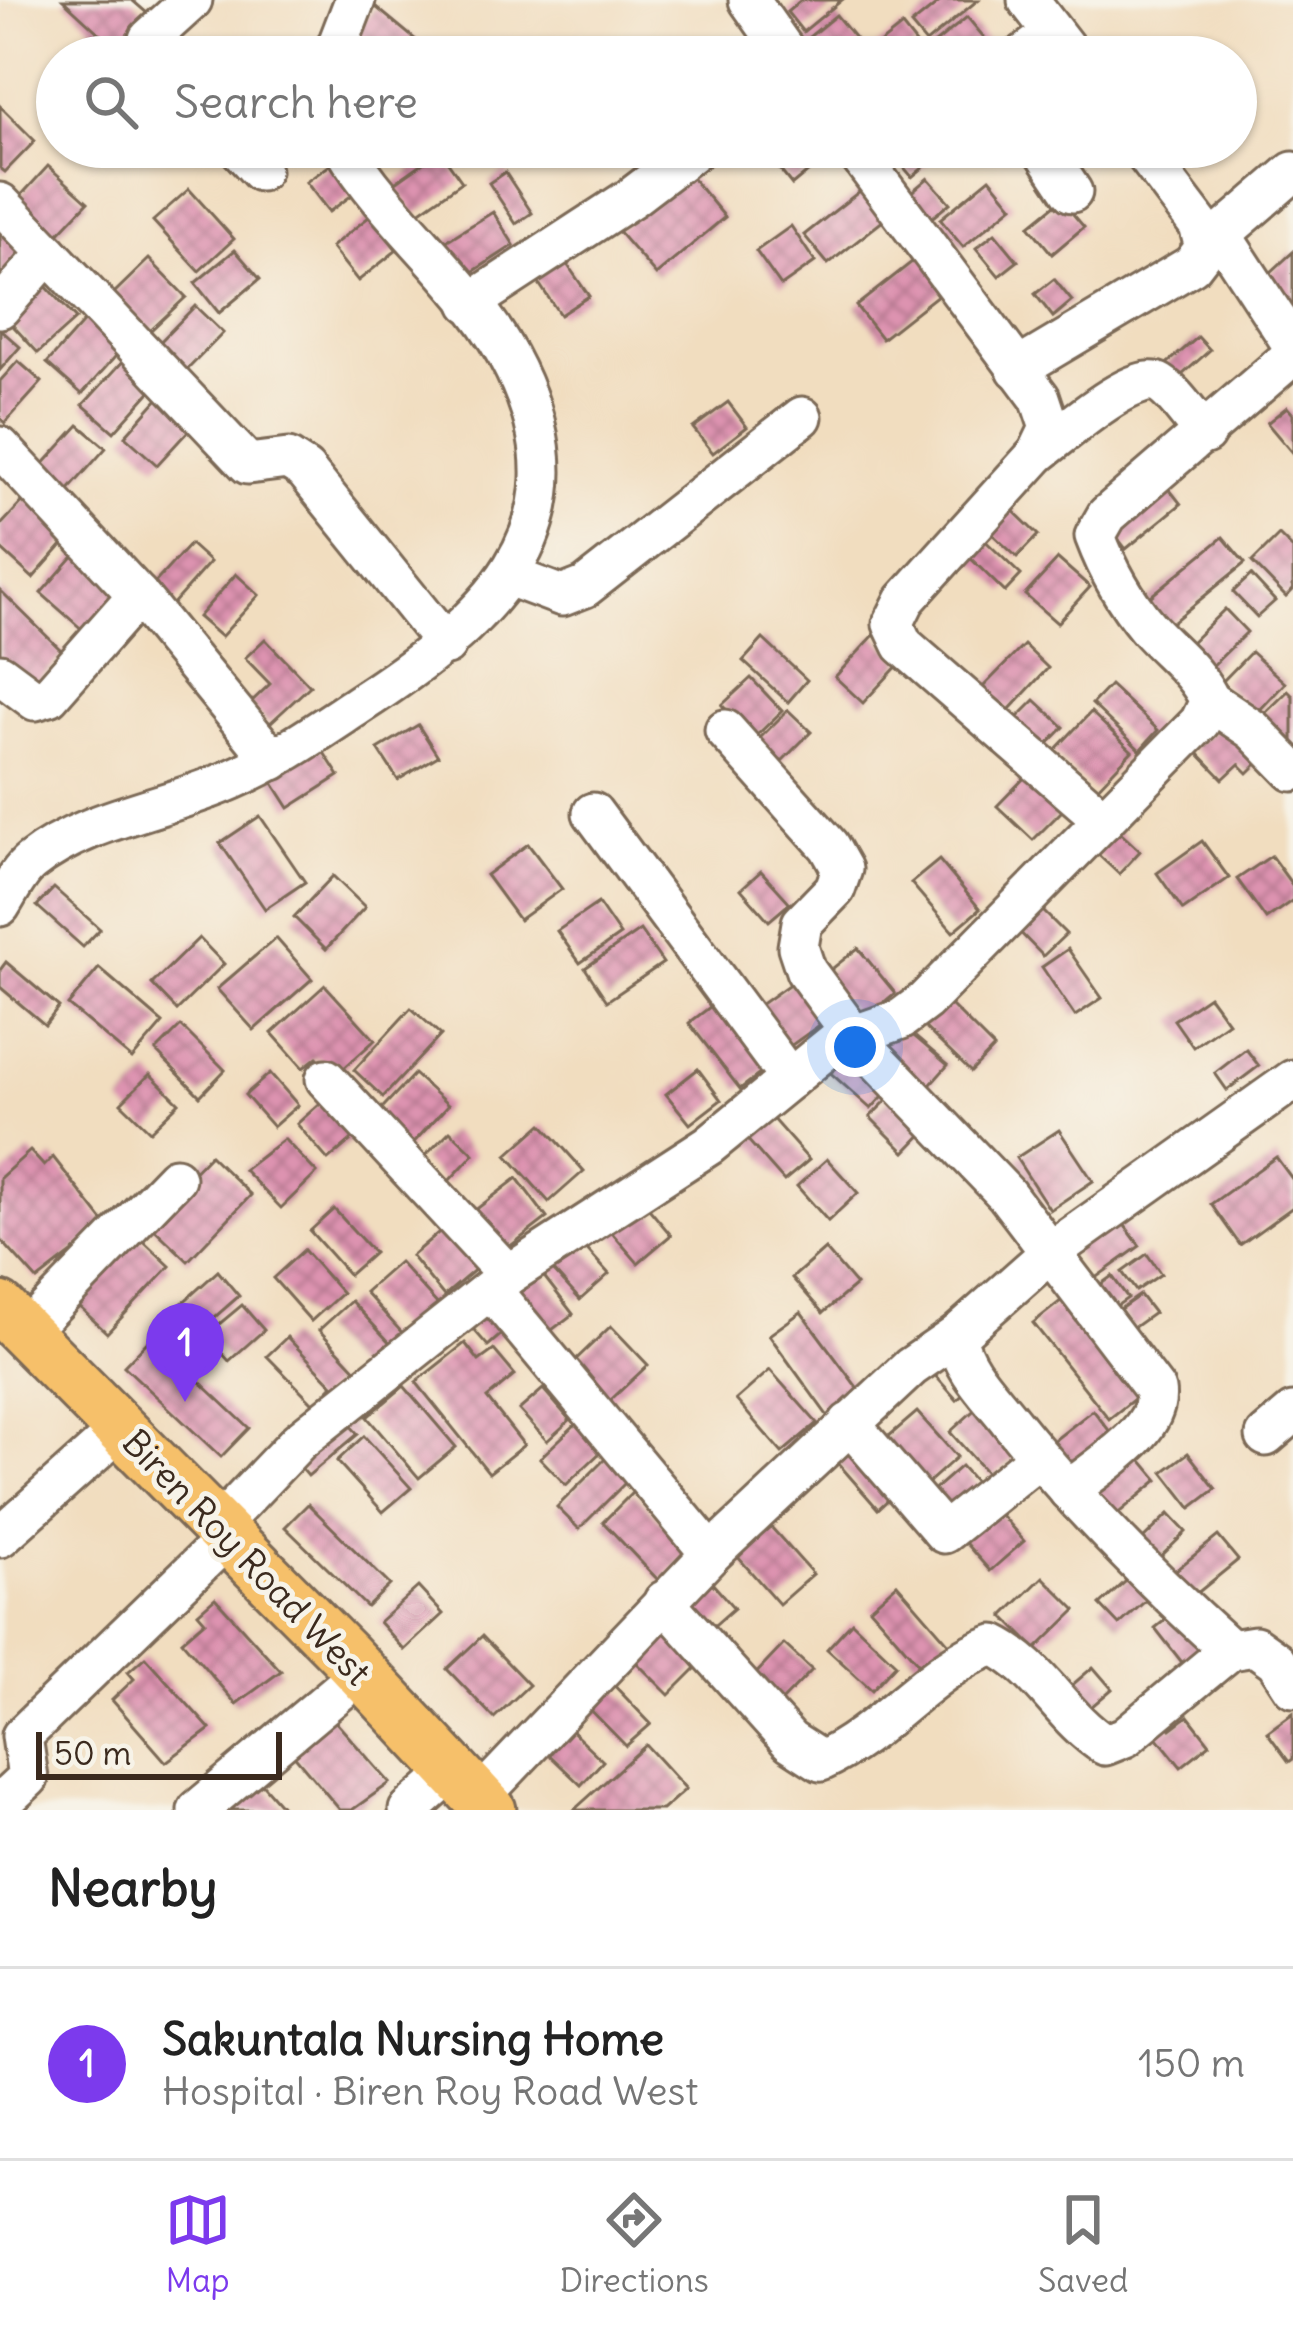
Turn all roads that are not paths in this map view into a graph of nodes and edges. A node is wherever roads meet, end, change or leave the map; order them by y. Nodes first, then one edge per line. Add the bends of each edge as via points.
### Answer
1 (191, 0) edge
2 (749, 0) edge
3 (1028, 0) edge
4 (347, 3) edge
5 (151, 36) edge
6 (338, 36) edge
7 (774, 36) edge
8 (1056, 36) edge
9 (358, 168) edge
10 (670, 168) edge
11 (869, 168) edge
12 (1056, 168) edge
13 (1156, 168) edge
14 (1293, 172) edge
15 (1072, 192) dead end
16 (0, 203) edge
17 (1213, 240) junction
18 (48, 253) junction
19 (470, 303) junction
20 (0, 308) edge
21 (1293, 345) edge
22 (1293, 355) edge
23 (1017, 369) junction
24 (802, 417) dead end
25 (1204, 434) junction
26 (0, 448) edge
27 (1038, 453) junction
28 (509, 576) junction
29 (138, 596) junction
30 (446, 645) junction
31 (0, 674) edge
32 (1210, 701) junction
33 (725, 730) dead end
34 (273, 760) junction
35 (1293, 771) edge
36 (593, 813) dead end
37 (1104, 820) junction
38 (0, 906) edge
39 (853, 1034) junction
40 (326, 1079) dead end
41 (790, 1079) junction
42 (1293, 1080) edge
43 (175, 1178) dead end
44 (1052, 1251) junction
45 (500, 1282) junction
46 (13, 1320) edge
47 (956, 1336) junction
48 (849, 1423) junction
49 (122, 1428) junction
50 (1039, 1457) junction
51 (1069, 1490) junction
52 (223, 1532) junction
53 (0, 1537) edge
54 (711, 1554) junction
55 (664, 1601) junction
56 (1230, 1650) junction
57 (361, 1672) junction
58 (1293, 1687) edge
59 (11, 1725) edge
60 (474, 1793) edge
61 (0, 1804) edge
62 (199, 1810) edge
63 (409, 1810) edge

1 - 5 street
2 - 7 street
3 - 8 street
4 - 6 street
9 - 19 street
10 - 19 street
11 - 23 street
12 - 15 street
13 - 17 street
14 - 17 street
16 - 18 street
17 - 21 street
17 - 23 street via 1192,265
18 - 20 street
18 - 30 street via 232,451 248,464 288,459 305,470
19 - 28 street via 515,370 538,430 543,495
22 - 25 street
23 - 27 street via 1050,428
24 - 28 street via 586,586 562,596
25 - 27 street via 1160,384 1146,380
25 - 32 street via 1107,515 1095,536 1147,626 1200,679
26 - 29 street
27 - 37 street via 905,600 893,624 903,645
28 - 30 street
29 - 31 street via 49,696 35,700
29 - 34 street
30 - 34 street
32 - 35 street
32 - 37 street via 1201,722
33 - 39 street via 842,869 835,890 802,923 798,947 806,971
34 - 38 street via 64,842 28,863
36 - 41 street
37 - 39 street via 925,1001 901,1019
39 - 41 street
39 - 44 street
40 - 45 street
41 - 45 street via 709,1145
42 - 44 street
43 - 46 street
44 - 47 street
44 - 51 street via 1155,1390 1157,1407
45 - 52 street via 299,1441
45 - 54 street
46 - 49 main road, Biren Roy Road West
47 - 48 street
47 - 50 street via 961,1359
48 - 50 street via 944,1533
48 - 54 street
49 - 52 main road, Biren Roy Road West
49 - 53 street
50 - 51 street
51 - 56 street via 1126,1556
52 - 57 main road, Biren Roy Road West
52 - 59 street
54 - 55 street
55 - 56 street via 790,1741 821,1761 850,1748 966,1654 994,1645 1022,1658 1083,1731 1105,1745 1126,1737
55 - 60 street
56 - 58 street via 1255,1646
57 - 60 main road, Biren Roy Road West
57 - 62 street
59 - 61 street via 28,1778
60 - 63 street

